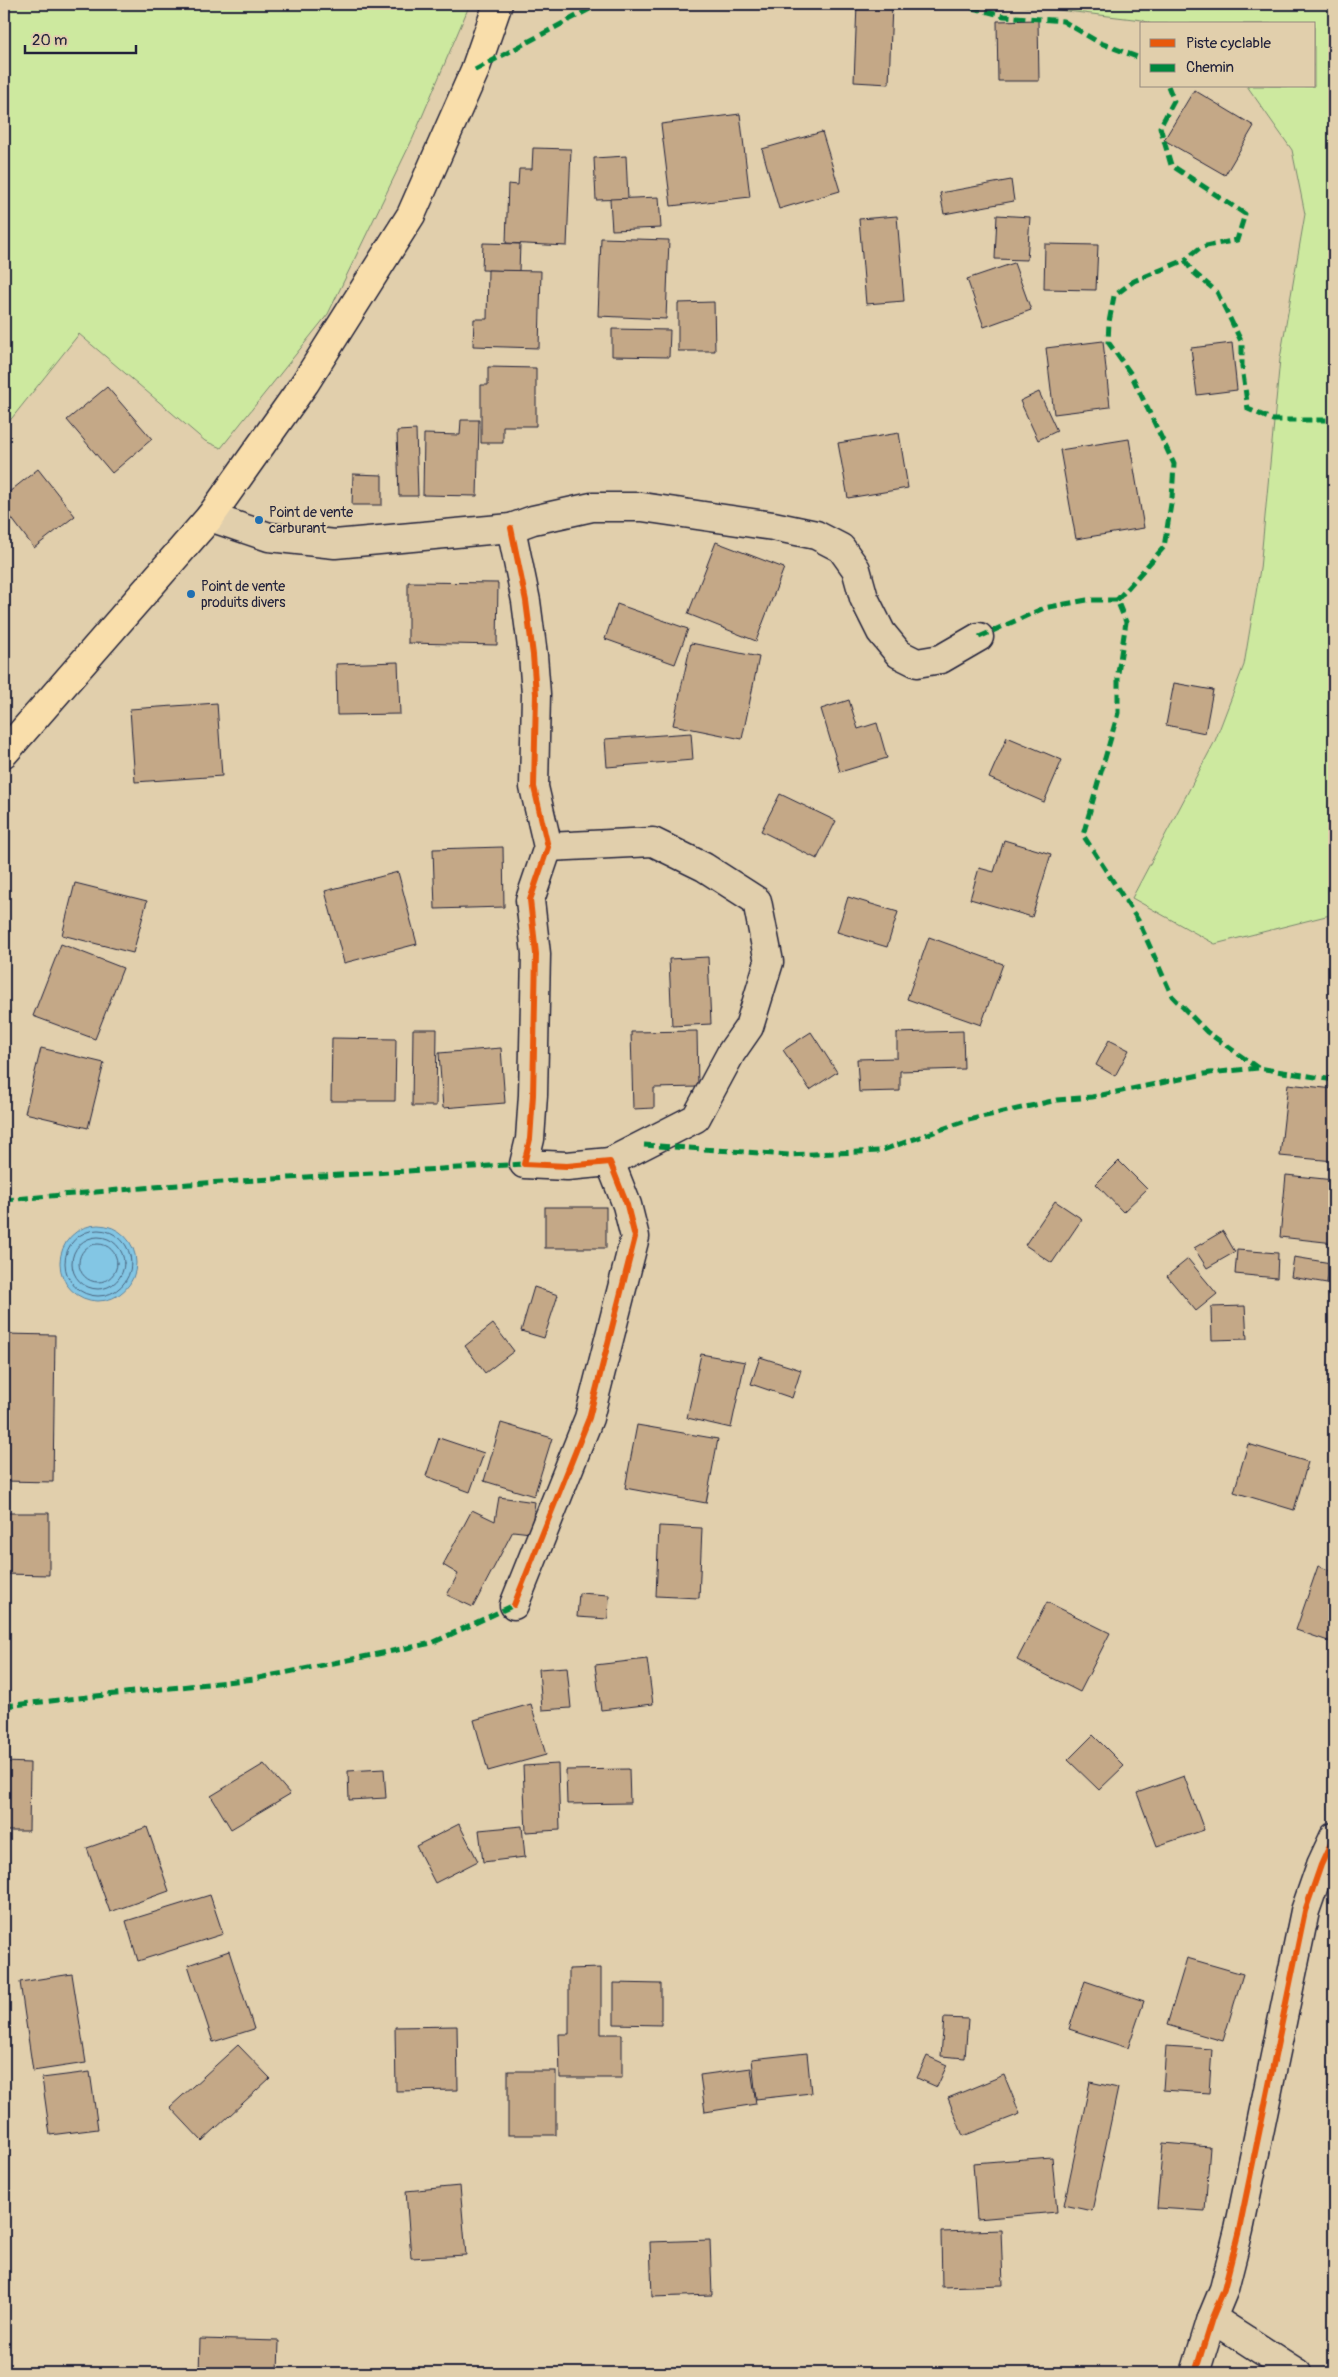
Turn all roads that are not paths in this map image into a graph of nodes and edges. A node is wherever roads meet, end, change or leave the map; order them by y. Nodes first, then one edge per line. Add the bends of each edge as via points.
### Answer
1 (498, 4) edge
2 (210, 517) junction
3 (510, 528) junction
4 (979, 637) dead end
5 (4, 753) edge
6 (548, 847) junction
7 (610, 1162) junction
8 (514, 1605) dead end
9 (1334, 1837) edge
10 (1212, 2318) junction
11 (1194, 2373) edge
12 (1297, 2373) edge

1 - 2 highway via 475,70 411,215 305,383
2 - 3 street via 269,537 335,544
2 - 5 highway
3 - 4 street via 592,507 642,507 816,535 841,548 856,569 876,624 899,654 917,663 941,659
3 - 6 street via 526,601 533,655 536,694 534,787
6 - 7 street via 530,900 536,954 530,1139 524,1164 567,1166
6 - 7 street via 653,842 704,867 757,901 769,962 749,1027 696,1118
7 - 8 street via 627,1205 635,1238 589,1418
9 - 10 street via 1305,1911 1252,2173 1224,2289
10 - 11 street
10 - 12 street

